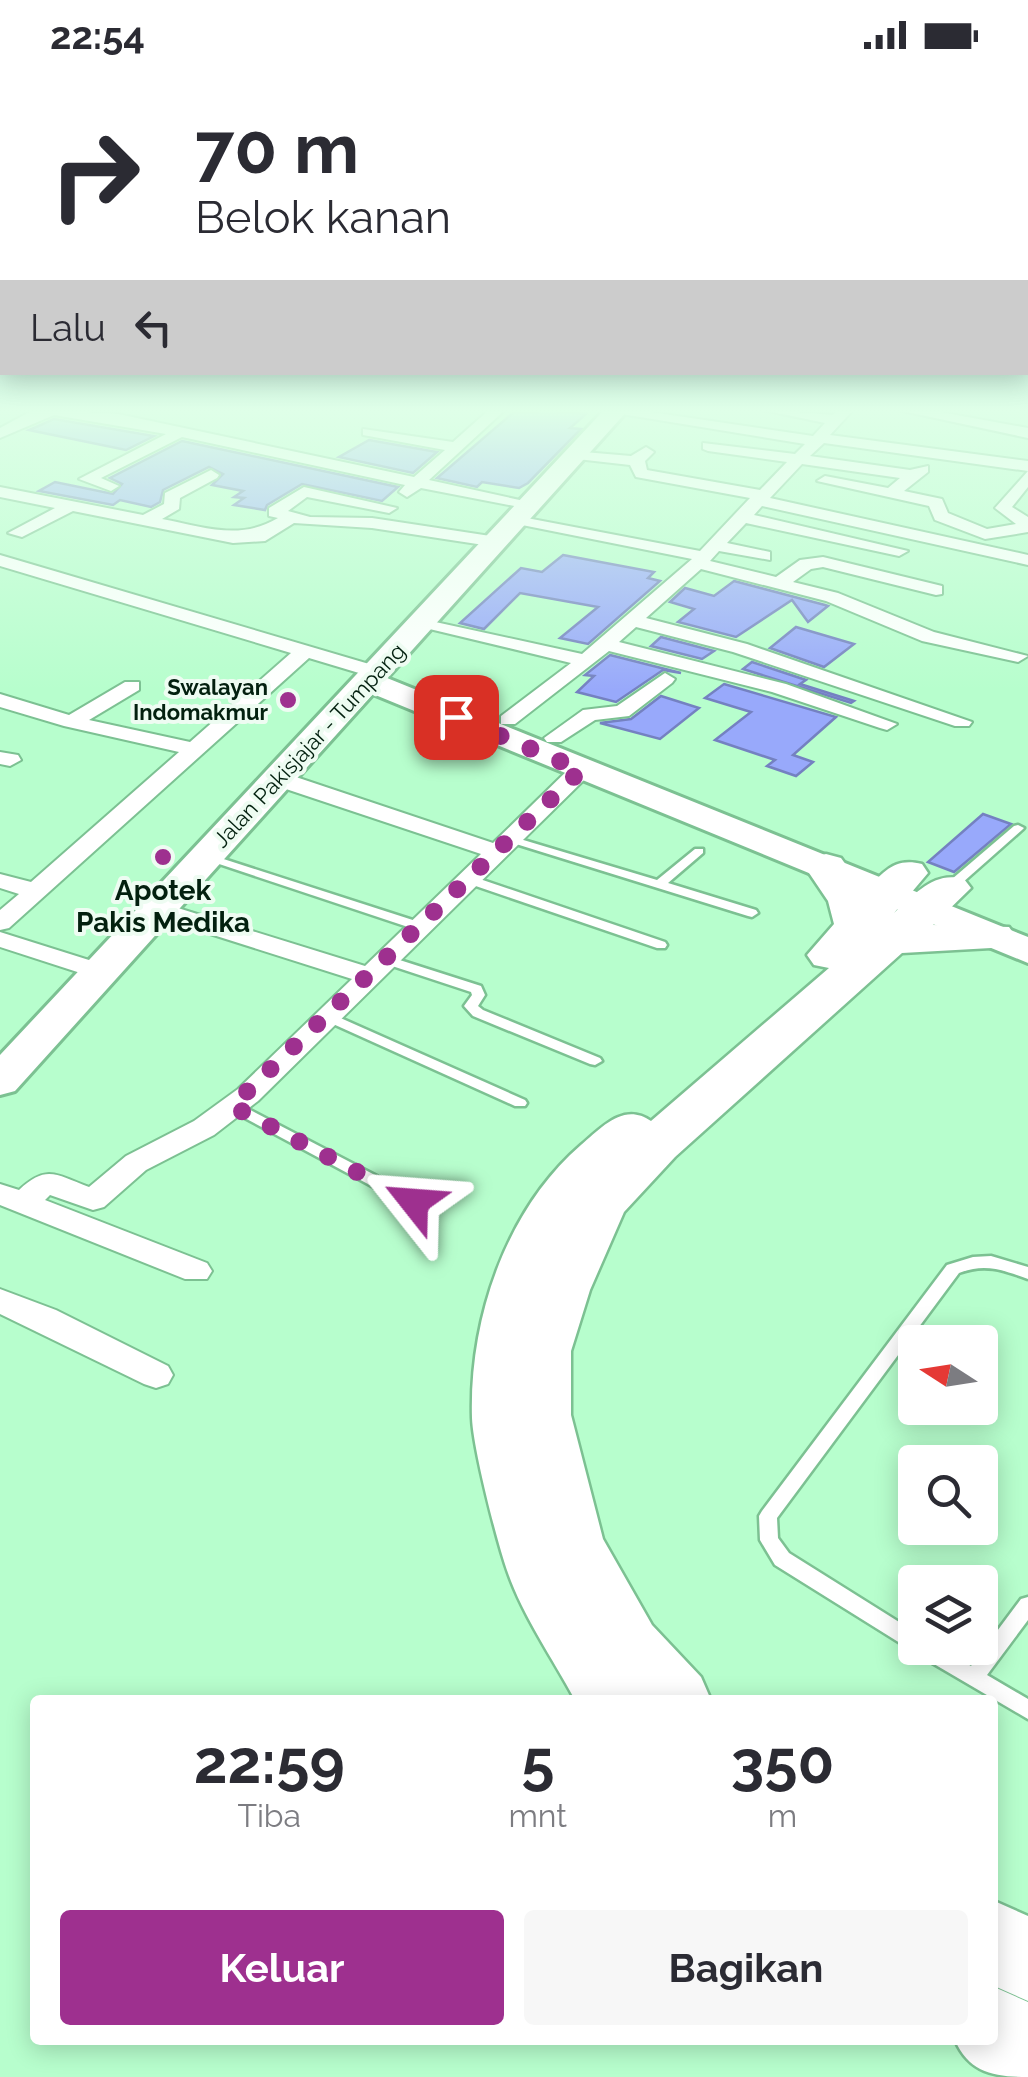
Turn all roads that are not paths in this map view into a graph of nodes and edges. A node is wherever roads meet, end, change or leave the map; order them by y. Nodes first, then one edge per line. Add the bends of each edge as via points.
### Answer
1 (48, 503) edge
2 (77, 503) edge
3 (172, 503) edge
4 (289, 503) edge
5 (361, 503) edge
6 (395, 503) edge
7 (395, 503) edge
8 (491, 503) edge
9 (532, 503) edge
10 (756, 503) edge
11 (779, 503) edge
12 (936, 503) edge
13 (1007, 503) edge
14 (68, 507) junction
15 (389, 508) junction
16 (524, 511) junction
17 (816, 512) junction
18 (741, 518) junction
19 (289, 519) junction
20 (147, 520) junction
21 (372, 523) junction
22 (1028, 526) edge
23 (795, 528) junction
24 (16, 533) dead end
25 (497, 542) junction
26 (899, 552) dead end
27 (704, 555) junction
28 (764, 556) dead end
29 (0, 560) edge
30 (1028, 560) edge
31 (778, 584) junction
32 (936, 590) dead end
33 (634, 620) junction
34 (424, 622) junction
35 (604, 644) junction
36 (304, 652) junction
37 (1018, 656) dead end
38 (586, 660) junction
39 (374, 678) junction
40 (665, 680) dead end
41 (132, 686) dead end
42 (0, 700) edge
43 (425, 704) junction
44 (342, 708) junction
45 (508, 720) junction
46 (71, 722) junction
47 (962, 722) dead end
48 (887, 724) dead end
49 (554, 738) junction
50 (193, 748) junction
51 (581, 770) junction
52 (276, 778) junction
53 (1018, 828) dead end
54 (504, 846) junction
55 (699, 850) dead end
56 (204, 856) junction
57 (826, 867) joint
58 (468, 879) junction
59 (0, 881) edge
60 (660, 885) junction
61 (35, 891) junction
62 (903, 905) junction
63 (156, 909) junction
64 (752, 913) dead end
65 (0, 923) edge
66 (418, 926) junction
67 (1016, 935) edge
68 (0, 939) edge
69 (662, 945) dead end
70 (376, 967) junction
71 (98, 971) junction
72 (326, 1016) junction
73 (596, 1061) dead end
74 (0, 1081) edge
75 (520, 1103) dead end
76 (232, 1106) junction
77 (12, 1198) edge
78 (414, 1202) dead end
79 (196, 1271) dead end
80 (1028, 1273) edge
81 (0, 1301) edge
82 (156, 1375) dead end
83 (1028, 1605) edge
84 (898, 1632) edge
85 (952, 1665) edge
86 (974, 1678) junction
87 (610, 1695) edge
88 (670, 1695) edge
89 (1028, 1710) edge
90 (998, 1943) edge
91 (1028, 1960) edge
92 (998, 2032) edge
93 (1028, 2050) edge

1 - 14 street
2 - 14 street
3 - 20 street
4 - 19 street via 275,512
5 - 15 street
6 - 15 street
7 - 21 street
8 - 16 street
9 - 16 main road, Jalan Pakisjajar - Tumpang
10 - 18 street
11 - 17 street
12 - 22 street via 942,516 981,534
13 - 22 street via 1003,508
14 - 20 street
14 - 24 street
15 - 21 street
16 - 25 main road, Jalan Pakisjajar - Tumpang
16 - 27 street
17 - 23 street
17 - 30 street
18 - 23 street
18 - 27 street
19 - 20 street via 246,538
19 - 21 street
21 - 25 street
23 - 26 street
25 - 34 main road, Jalan Pakisjajar - Tumpang
27 - 28 street
27 - 31 street
27 - 33 street
29 - 36 street
31 - 32 street via 806,564 823,562
31 - 37 street via 842,600 929,637
33 - 35 street
33 - 47 street
34 - 38 street
34 - 39 main road, Jalan Pakisjajar - Tumpang
35 - 38 street
35 - 48 street via 779,688
36 - 39 street
36 - 50 street
38 - 45 street
39 - 43 main road
39 - 44 main road, Jalan Pakisjajar - Tumpang
39 - 45 main road
40 - 49 street via 622,712 590,714
41 - 46 street
42 - 46 street
43 - 44 main road
43 - 51 main road
44 - 52 main road, Jalan Pakisjajar - Tumpang
45 - 49 main road
46 - 50 street
49 - 62 main road
50 - 61 street
51 - 54 street
51 - 57 main road
52 - 54 street
52 - 56 main road, Jalan Pakisjajar - Tumpang
53 - 62 lane
54 - 58 street
54 - 60 lane
55 - 60 lane
56 - 63 main road, Jalan Pakisjajar - Tumpang
56 - 66 lane
57 - 62 highway via 850,901
58 - 66 street
58 - 69 lane
59 - 61 street
60 - 64 lane
61 - 65 street
62 - 67 highway
62 - 67 main road
62 - 87 highway via 568,1186 518,1282 503,1420 542,1574
62 - 88 highway via 601,1203 541,1350 540,1415 571,1544 627,1647
63 - 70 street
63 - 71 main road, Jalan Pakisjajar - Tumpang
66 - 70 street
68 - 71 street
70 - 72 street
70 - 73 lane via 476,989 471,1006 478,1013
71 - 74 main road, Jalan Pakisjajar - Tumpang
72 - 75 lane
72 - 76 street
76 - 77 street via 136,1163 93,1200 46,1182
76 - 78 lane
77 - 79 street
80 - 84 lane via 976,1259 953,1269 768,1516 768,1540 782,1560
81 - 82 street
83 - 86 lane
85 - 86 lane
86 - 89 lane
90 - 91 highway
92 - 93 highway

